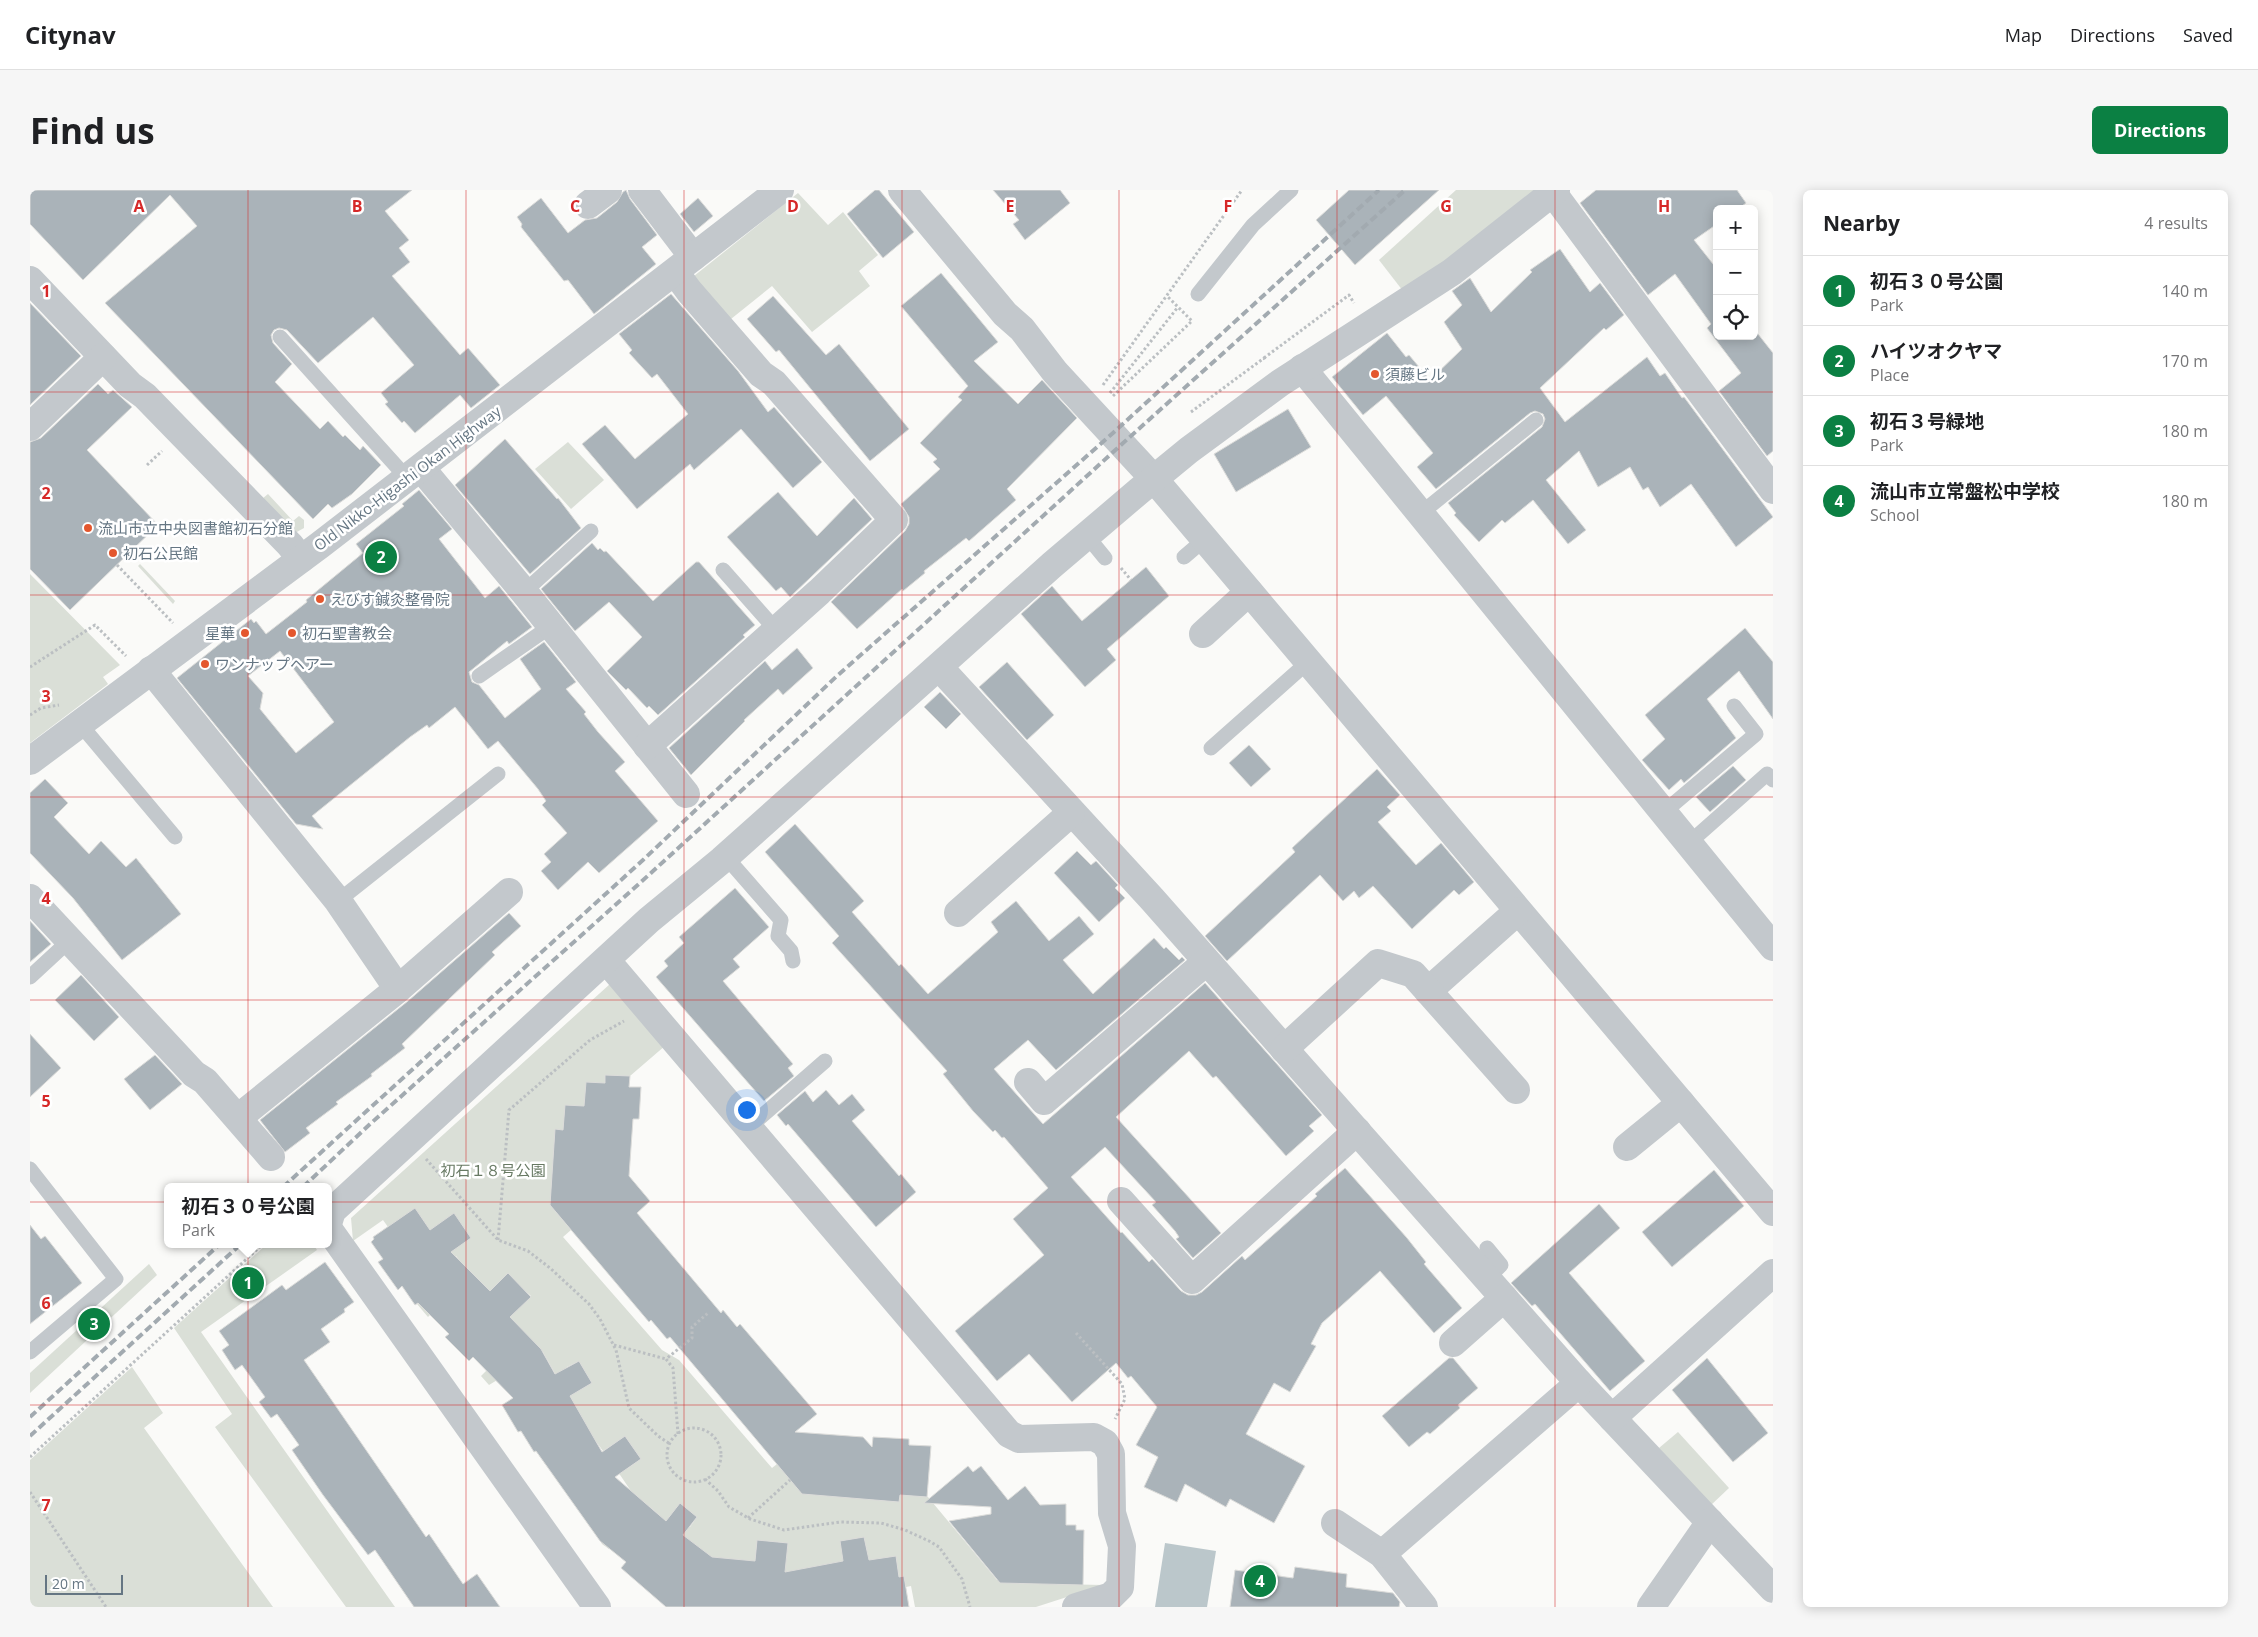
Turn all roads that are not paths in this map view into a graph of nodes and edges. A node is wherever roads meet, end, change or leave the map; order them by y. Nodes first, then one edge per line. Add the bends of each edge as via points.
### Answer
1 (642, 190) edge
2 (902, 190) edge
3 (1291, 190) edge
4 (1554, 191) edge
5 (775, 192) edge
6 (684, 265) junction
7 (30, 280) edge
8 (1198, 294) dead end
9 (280, 337) dead end
10 (103, 357) junction
11 (1302, 368) junction
12 (1536, 420) dead end
13 (30, 427) edge
14 (414, 473) junction
15 (1154, 479) junction
16 (1773, 490) edge
17 (1420, 514) junction
18 (591, 531) dead end
19 (1087, 536) junction
20 (1205, 539) junction
21 (1184, 557) dead end
22 (1105, 558) dead end
23 (301, 559) junction
24 (722, 570) dead end
25 (524, 592) junction
26 (1249, 592) junction
27 (551, 626) junction
28 (776, 630) junction
29 (1204, 634) dead end
30 (1308, 662) junction
31 (142, 666) junction
32 (939, 667) junction
33 (479, 676) dead end
34 (1734, 706) dead end
35 (80, 724) junction
36 (646, 746) junction
37 (1211, 748) dead end
38 (30, 761) edge
39 (498, 774) dead end
40 (1773, 780) edge
41 (686, 794) dead end
42 (1664, 812) junction
43 (1070, 813) junction
44 (175, 837) dead end
45 (1689, 843) junction
46 (726, 857) junction
47 (509, 892) dead end
48 (30, 898) edge
49 (338, 901) junction
50 (1518, 911) junction
51 (958, 913) dead end
52 (70, 940) junction
53 (1773, 947) edge
54 (606, 960) junction
55 (793, 961) dead end
56 (1206, 962) junction
57 (30, 977) edge
58 (398, 989) junction
59 (1428, 991) junction
60 (1284, 1049) junction
61 (825, 1061) dead end
62 (1028, 1082) dead end
63 (1516, 1090) dead end
64 (1681, 1103) junction
65 (238, 1118) junction
66 (1357, 1132) junction
67 (753, 1141) junction
68 (1627, 1147) dead end
69 (271, 1157) dead end
70 (30, 1169) edge
71 (1120, 1200) dead end
72 (332, 1211) edge
73 (1773, 1212) edge
74 (332, 1234) edge
75 (1487, 1248) dead end
76 (1773, 1273) edge
77 (1496, 1288) junction
78 (1453, 1342) dead end
79 (30, 1352) edge
80 (1580, 1383) junction
81 (1612, 1418) junction
82 (1710, 1522) junction
83 (1335, 1523) dead end
84 (1382, 1554) junction
85 (1773, 1589) edge
86 (597, 1607) edge
87 (1076, 1607) edge
88 (1424, 1607) edge
89 (1651, 1607) edge

1 - 6 street
2 - 15 street via 1055,372 1097,400
3 - 8 lane via 1253,225
4 - 11 street via 1452,272
4 - 16 street
5 - 6 street, Old Nikko-Higashi Okan Highway
6 - 14 street, Old Nikko-Higashi Okan Highway
6 - 28 street via 689,291 894,520
7 - 10 street
9 - 14 lane
10 - 13 street
10 - 23 street via 145,396
11 - 15 street
11 - 17 street
12 - 17 lane
14 - 23 street, Old Nikko-Higashi Okan Highway
14 - 25 street
15 - 19 street
15 - 20 street
17 - 42 street via 1614,740
18 - 25 lane
19 - 22 lane
19 - 32 street
20 - 21 lane
20 - 26 street
23 - 31 street, Old Nikko-Higashi Okan Highway
24 - 28 lane
25 - 27 street
26 - 29 street
26 - 30 street
27 - 33 lane
27 - 36 street
28 - 36 street
30 - 37 lane
30 - 50 street
31 - 35 street, Old Nikko-Higashi Okan Highway
31 - 49 street
32 - 43 street
32 - 46 street
34 - 42 lane via 1756,734
35 - 38 street, Old Nikko-Higashi Okan Highway
35 - 44 lane
36 - 41 street
39 - 49 lane
40 - 45 lane via 1767,774
42 - 45 street
43 - 51 street
43 - 56 street via 1152,899
45 - 53 street
46 - 54 street
46 - 55 lane via 781,920 778,936 791,951
47 - 58 street
48 - 52 street
49 - 58 street
50 - 59 street
50 - 64 street
52 - 57 lane
52 - 65 street
54 - 67 street
54 - 72 street
56 - 60 street
56 - 62 street via 1044,1101
58 - 65 street
59 - 60 street via 1413,974 1378,963 1308,1016
59 - 63 street
60 - 66 street
61 - 67 lane
64 - 68 street
64 - 73 street
65 - 69 street
66 - 71 street via 1192,1280
66 - 77 street
67 - 87 street via 927,1351 1008,1434 1019,1439 1097,1433 1111,1454 1104,1485 1122,1546 1120,1587 1111,1596
70 - 79 lane via 116,1279
74 - 86 street
75 - 77 lane via 1501,1265
76 - 81 street
77 - 78 street
77 - 80 street
80 - 81 street
80 - 84 street
81 - 82 street
82 - 85 street
82 - 89 street
83 - 84 street
84 - 88 street

